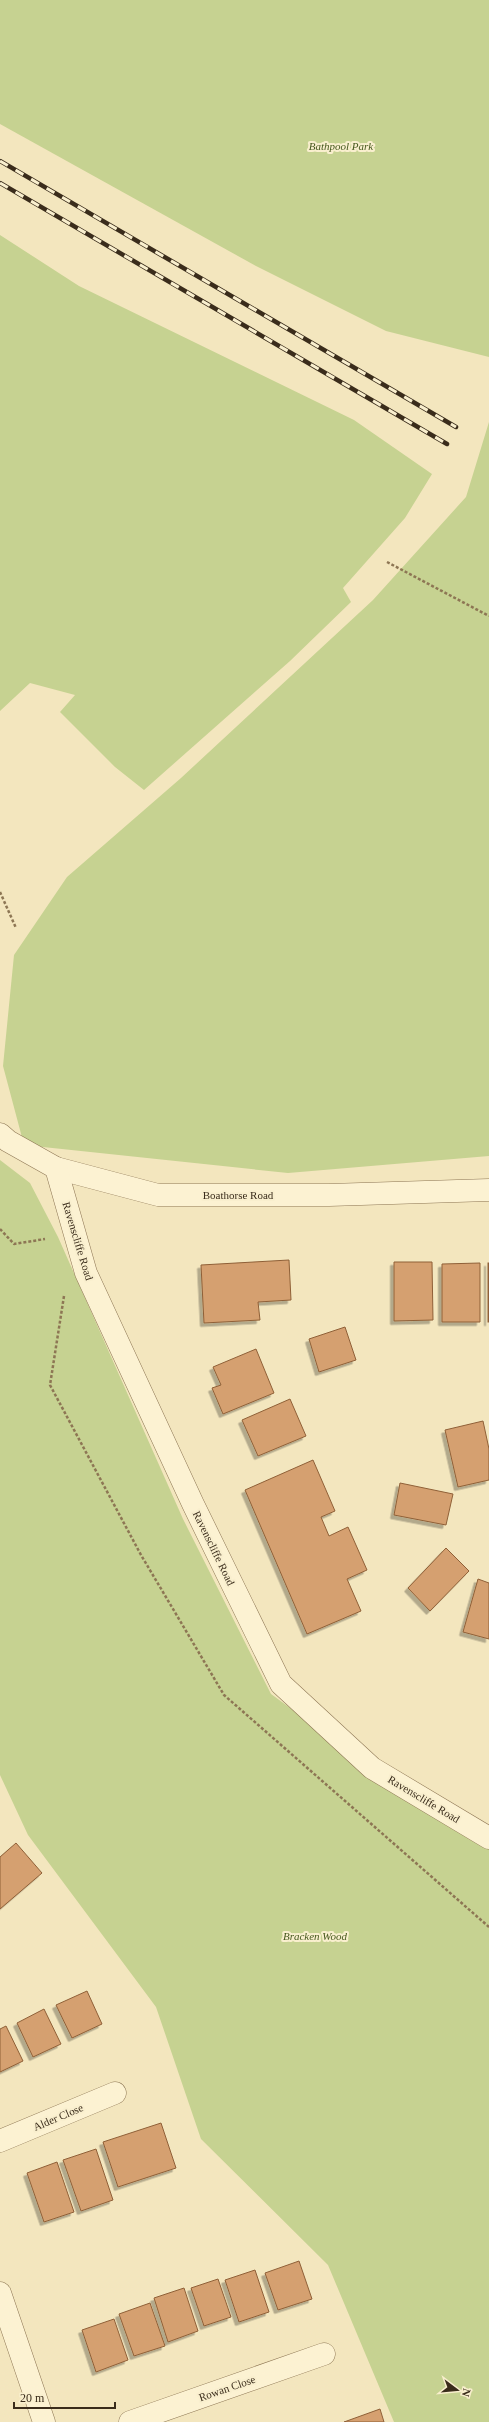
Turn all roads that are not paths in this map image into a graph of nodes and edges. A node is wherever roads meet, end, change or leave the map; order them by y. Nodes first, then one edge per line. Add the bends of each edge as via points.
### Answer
1 (0, 1134) edge
2 (56, 1168) junction
3 (489, 1190) edge
4 (489, 1838) edge
5 (115, 2093) dead end
6 (0, 2141) edge
7 (0, 2293) edge
8 (324, 2354) dead end
9 (44, 2422) edge
10 (130, 2422) edge

1 - 2 street, Boathorse Road
2 - 3 street, Boathorse Road via 158,1195 329,1195
2 - 4 street, Ravenscliffe Road via 86,1273 193,1504 281,1684 372,1768
5 - 6 street, Alder Close
7 - 9 street
8 - 10 street, Rowan Close

